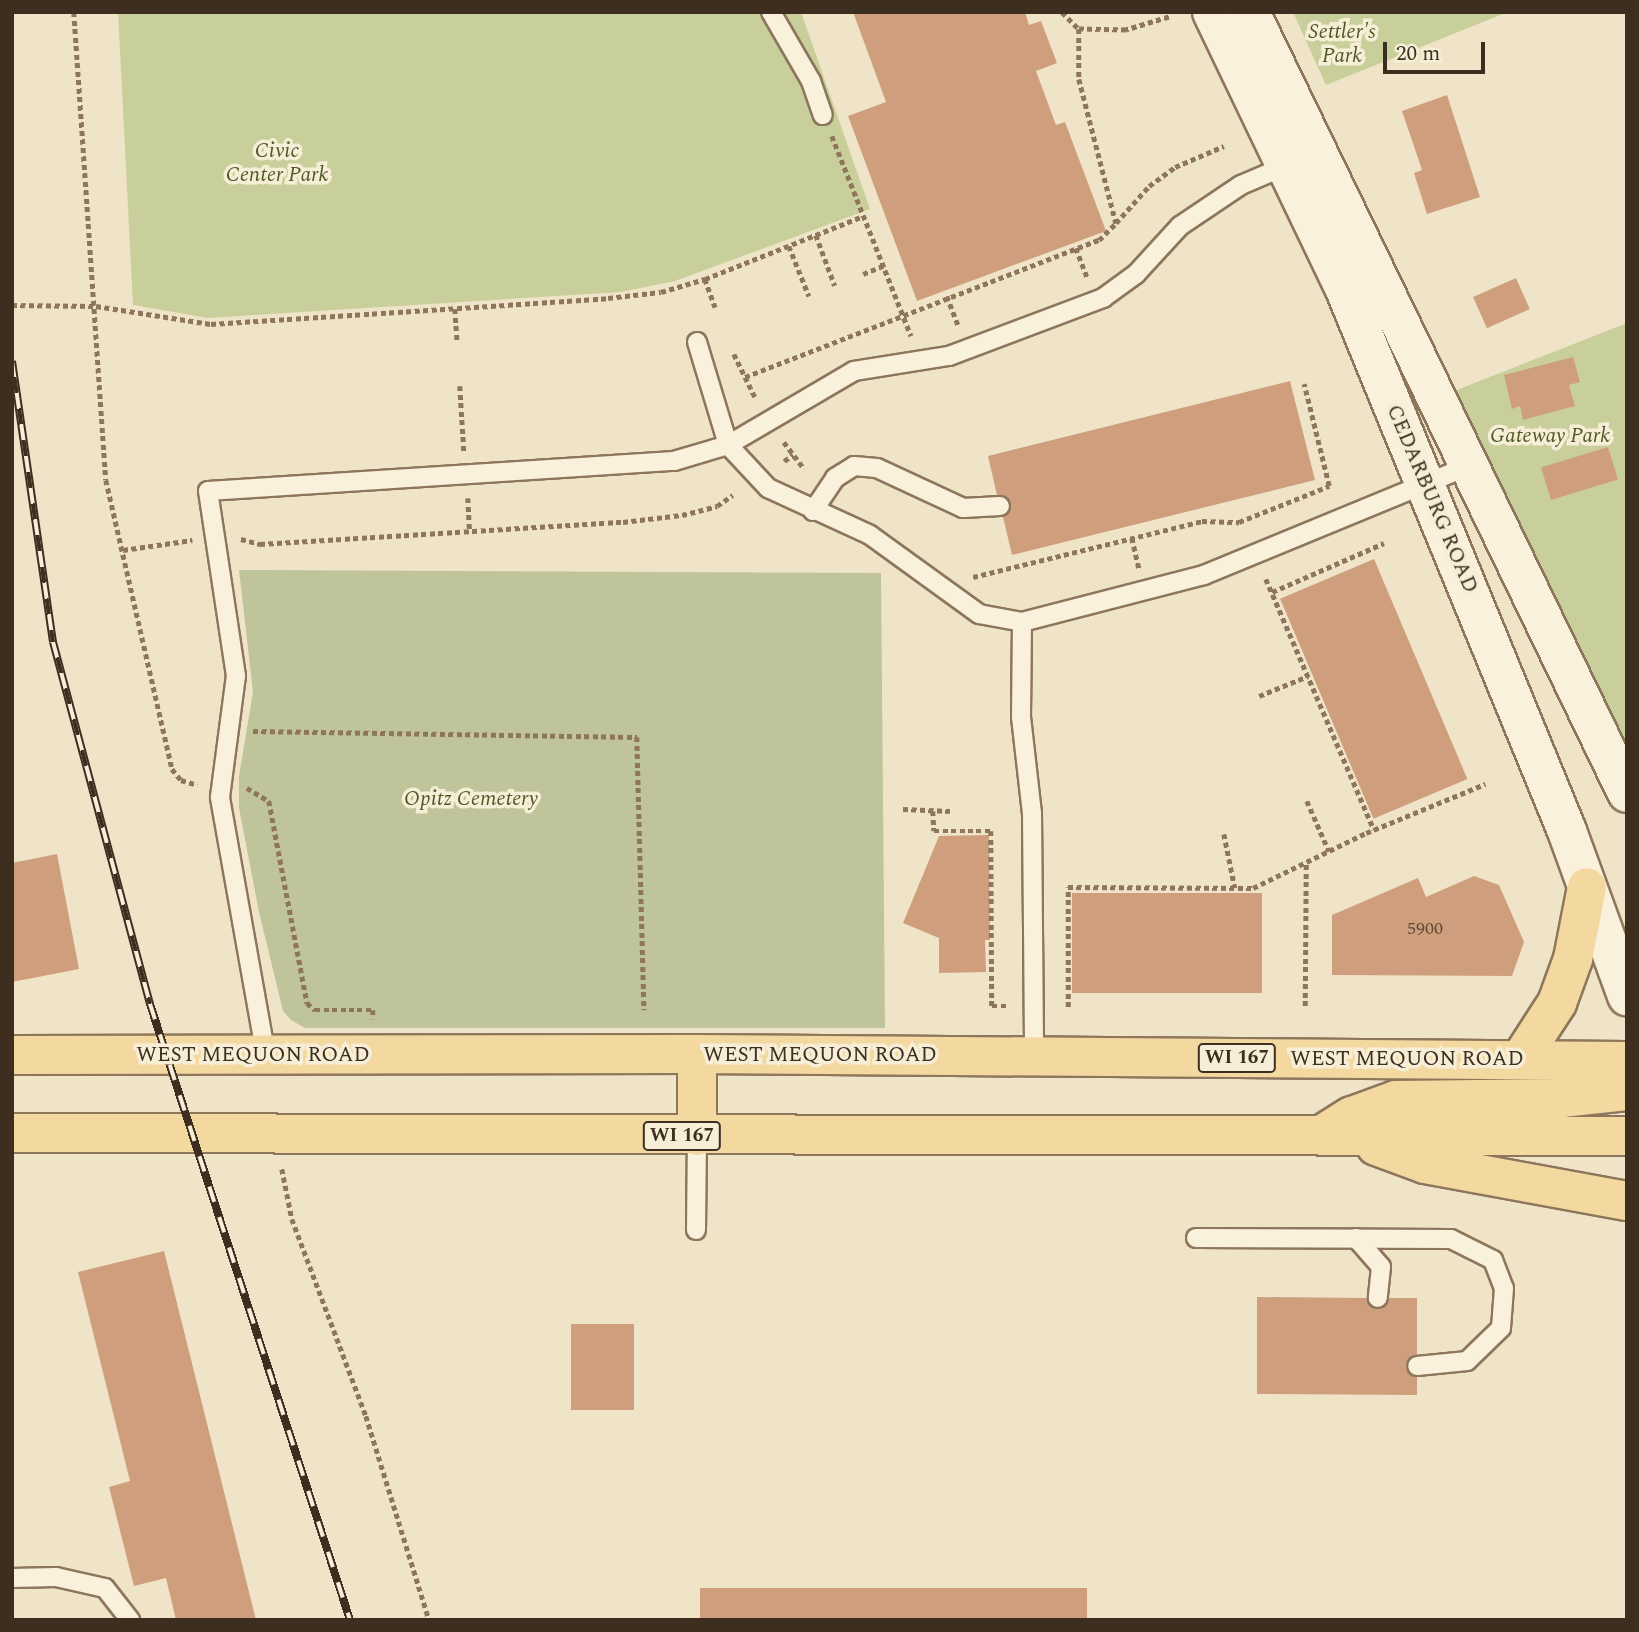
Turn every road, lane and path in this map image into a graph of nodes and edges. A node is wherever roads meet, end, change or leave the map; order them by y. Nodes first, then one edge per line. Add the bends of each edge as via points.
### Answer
1 (74, 12) edge
2 (771, 12) edge
3 (1062, 12) edge
4 (1212, 12) edge
5 (1250, 12) edge
6 (1168, 17) dead end
7 (1079, 29) junction
8 (824, 115) joint
9 (1224, 146) dead end
10 (1302, 160) junction
11 (861, 217) junction
12 (1116, 223) junction
13 (816, 235) junction
14 (789, 246) junction
15 (883, 266) junction
16 (863, 274) dead end
17 (705, 279) junction
18 (835, 286) dead end
19 (809, 296) dead end
20 (12, 305) edge
21 (96, 306) junction
22 (715, 307) dead end
23 (455, 309) junction
24 (904, 316) junction
25 (457, 340) dead end
26 (697, 342) dead end
27 (734, 354) dead end
28 (919, 360) junction
29 (745, 377) junction
30 (1304, 384) dead end
31 (460, 386) dead end
32 (756, 400) dead end
33 (784, 441) dead end
34 (728, 445) junction
35 (464, 452) dead end
36 (793, 455) junction
37 (784, 461) dead end
38 (1468, 466) junction
39 (804, 469) dead end
40 (1425, 483) junction
41 (733, 495) dead end
42 (468, 498) dead end
43 (1000, 506) dead end
44 (813, 511) junction
45 (1239, 522) junction
46 (1244, 530) dead end
47 (470, 531) junction
48 (237, 538) dead end
49 (194, 539) dead end
50 (1384, 543) dead end
51 (123, 550) junction
52 (966, 579) dead end
53 (1266, 579) dead end
54 (1272, 592) junction
55 (1022, 622) junction
56 (1308, 676) junction
57 (1259, 696) dead end
58 (229, 728) junction
59 (1485, 784) dead end
60 (201, 786) dead end
61 (241, 786) dead end
62 (1627, 793) edge
63 (1307, 800) dead end
64 (903, 809) dead end
65 (933, 811) junction
66 (950, 811) dead end
67 (1374, 830) junction
68 (1224, 834) dead end
69 (1329, 852) junction
70 (1306, 863) junction
71 (1587, 887) junction
72 (1235, 888) junction
73 (1627, 996) edge
74 (1016, 1006) dead end
75 (1305, 1006) dead end
76 (1068, 1007) dead end
77 (644, 1010) dead end
78 (373, 1025) dead end
79 (697, 1054) junction
80 (12, 1055) edge
81 (265, 1056) junction
82 (1034, 1056) junction
83 (1520, 1060) junction
84 (1627, 1061) edge
85 (1627, 1091) edge
86 (12, 1133) edge
87 (697, 1136) junction
88 (1627, 1136) edge
89 (1333, 1138) junction
90 (281, 1165) dead end
91 (1627, 1201) edge
92 (696, 1230) dead end
93 (1196, 1238) dead end
94 (1356, 1238) junction
95 (1378, 1298) dead end
96 (1417, 1366) dead end
97 (12, 1578) edge
98 (130, 1620) edge
99 (429, 1620) edge

1 - 21 path
2 - 8 lane via 811,81
3 - 7 path
4 - 10 main road, CEDARBURG ROAD
5 - 10 main road, CEDARBURG ROAD
6 - 7 path via 1126,30
7 - 12 path via 1079,79
8 - 11 path
9 - 12 path via 1175,167 1149,186
10 - 28 lane via 1241,185 1180,226 1136,274 1104,298 948,356
10 - 38 main road, CEDARBURG ROAD
10 - 40 main road, CEDARBURG ROAD via 1344,287
11 - 13 path
11 - 15 path
12 - 24 path via 1099,240
13 - 14 path
13 - 18 path
14 - 17 path
14 - 19 path
15 - 16 path
15 - 24 path
17 - 22 path
17 - 23 path via 661,292
20 - 21 path
21 - 23 path via 211,324
21 - 51 path via 106,480
23 - 25 path
24 - 28 path
24 - 29 path
26 - 34 lane
27 - 29 path
28 - 34 lane via 854,371
29 - 32 path
30 - 45 path via 1329,486
31 - 35 path
33 - 36 path
34 - 44 lane via 768,488
34 - 58 lane via 674,461 208,491 236,677
36 - 37 path
36 - 39 path
38 - 40 lane
38 - 62 main road, CEDARBURG ROAD
40 - 55 lane via 1204,575
40 - 71 main road, CEDARBURG ROAD
41 - 47 path via 717,506 682,515
42 - 47 path
43 - 44 lane via 963,508 877,468 854,466 835,478
44 - 55 lane via 870,535 979,614
45 - 46 path
45 - 52 path via 1202,521
47 - 48 path via 260,544
49 - 51 path
50 - 54 path
51 - 60 path via 172,769 181,780
53 - 54 path
54 - 56 path
55 - 82 lane via 1021,717 1032,804
56 - 57 path
56 - 67 path
58 - 77 path via 637,737
58 - 81 lane via 220,797
59 - 67 path
61 - 78 path via 269,801 307,1003 315,1010 373,1010
63 - 69 path
64 - 65 path
65 - 66 path
65 - 74 path via 934,831 991,831 992,1006
67 - 69 path
68 - 72 path
69 - 70 path
70 - 72 path via 1253,888
70 - 75 path
71 - 73 main road, CEDARBURG ROAD
71 - 83 main road via 1573,958 1558,1003
72 - 76 path via 1068,887
79 - 81 main road, WEST MEQUON ROAD / WI 167
79 - 82 main road, WEST MEQUON ROAD / WI 167
79 - 87 main road
80 - 81 main road, WEST MEQUON ROAD / WI 167
82 - 83 main road, WEST MEQUON ROAD / WI 167
83 - 84 main road, WEST MEQUON ROAD / WI 167
85 - 89 main road via 1562,1098 1396,1100 1352,1116
86 - 87 main road, WI 167
87 - 89 main road, WI 167
87 - 92 lane
88 - 89 main road, WI 167
89 - 91 main road via 1425,1164
90 - 99 path via 292,1219 366,1416
93 - 94 lane
94 - 95 lane via 1381,1267
94 - 96 lane via 1451,1240 1493,1260 1504,1288 1501,1328 1467,1361
97 - 98 lane via 56,1577 105,1588

